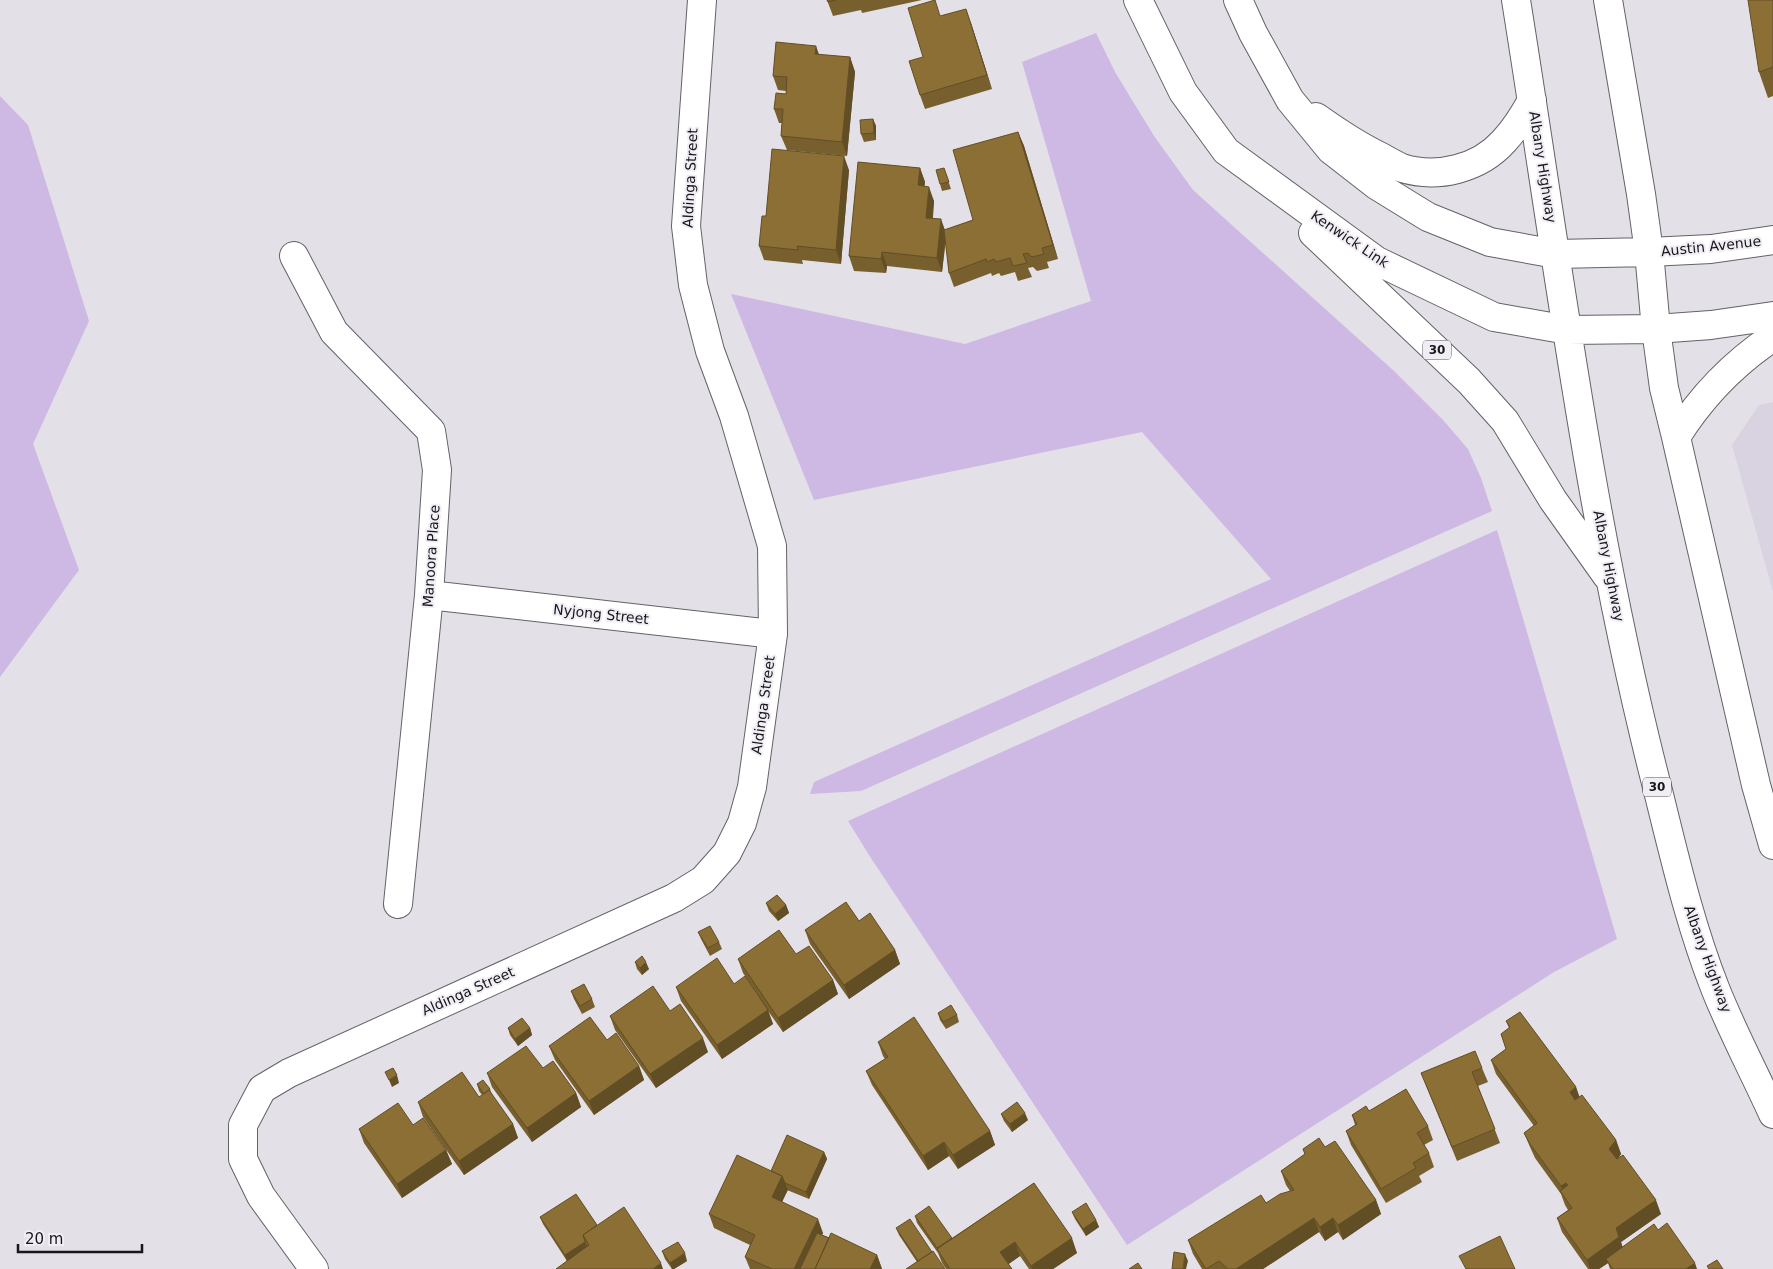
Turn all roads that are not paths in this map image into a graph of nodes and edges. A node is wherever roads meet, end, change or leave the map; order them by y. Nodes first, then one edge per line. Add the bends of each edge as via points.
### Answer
1 (702, 0) edge
2 (1138, 0) edge
3 (1238, 0) edge
4 (1516, 0) edge
5 (1608, 0) edge
6 (1290, 100) junction
7 (1532, 100) junction
8 (1226, 151) junction
9 (1773, 240) edge
10 (1649, 252) junction
11 (1556, 254) junction
12 (294, 256) dead end
13 (1773, 316) edge
14 (1656, 329) junction
15 (1568, 330) junction
16 (1773, 337) edge
17 (1676, 437) junction
18 (1610, 581) junction
19 (429, 595) junction
20 (773, 634) junction
21 (1773, 845) edge
22 (398, 904) dead end
23 (1773, 1114) edge
24 (314, 1269) edge

1 - 20 main road, Aldinga Street via 686,226 693,285 710,351 734,416 772,546
2 - 8 main road, Kenwick Link / 30 via 1183,92
3 - 6 main road
4 - 7 main road, Albany Highway
5 - 10 main road
6 - 7 main road via 1359,146 1401,167 1424,172 1462,168 1492,153 1519,123
6 - 11 main road via 1331,150 1376,185 1428,217 1490,242
7 - 11 main road, Albany Highway
8 - 15 main road, Kenwick Link / 30 via 1376,261 1494,316
8 - 18 main road, 30 via 1462,374 1499,414 1553,500
9 - 10 main road, Austin Avenue via 1711,249
10 - 11 main road
10 - 14 main road
11 - 15 main road, Albany Highway / 30
12 - 19 main road, Manoora Place via 334,332 431,431 438,470
13 - 14 main road
14 - 15 main road, Kenwick Link
14 - 17 main road via 1664,388
15 - 18 main road, Albany Highway / 30
16 - 17 main road via 1712,388
17 - 21 main road via 1756,785
18 - 23 main road, Albany Highway / 30 via 1642,725 1695,929 1715,989
19 - 20 main road, Nyjong Street
19 - 22 main road, Manoora Place
20 - 24 main road, Aldinga Street via 752,788 742,823 727,854 703,880 674,898 262,1088 243,1124 243,1159 260,1196

